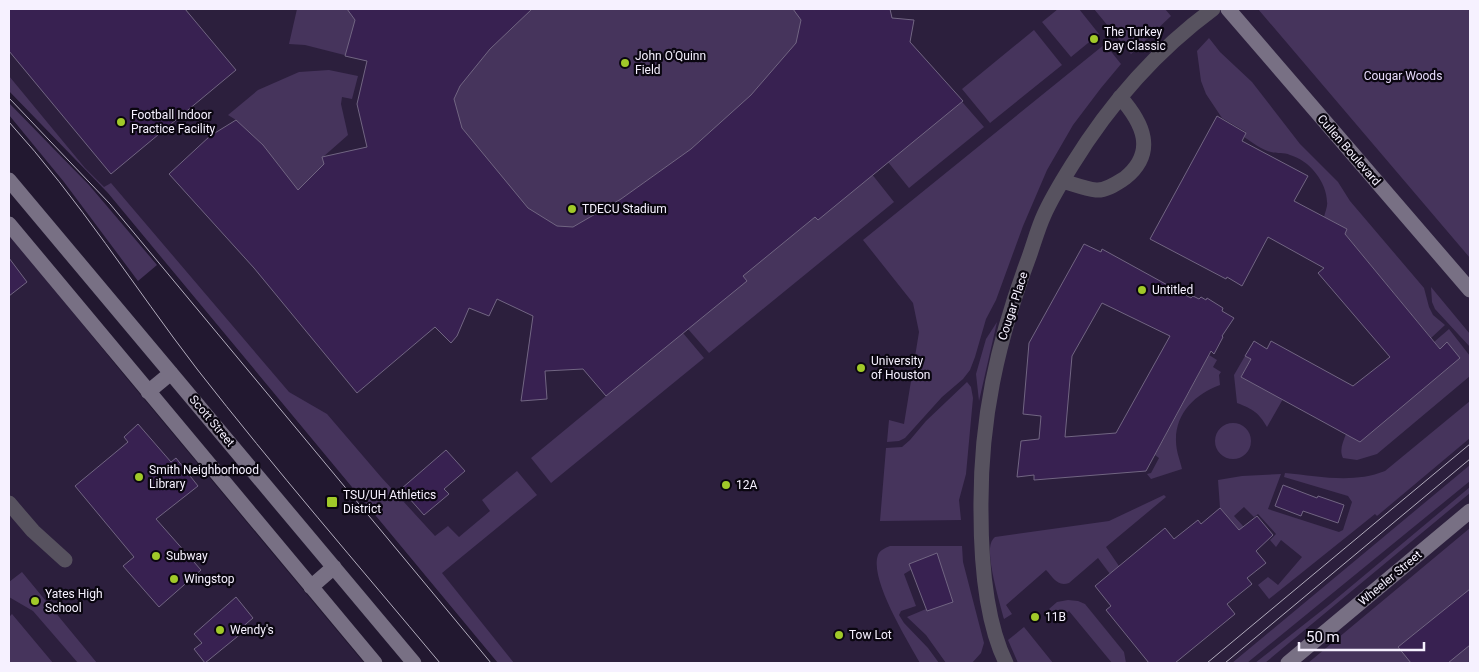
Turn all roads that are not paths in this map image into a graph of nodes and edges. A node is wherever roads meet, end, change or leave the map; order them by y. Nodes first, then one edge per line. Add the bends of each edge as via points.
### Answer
1 (1212, 9) edge
2 (1228, 9) edge
3 (1120, 97) junction
4 (9, 180) edge
5 (1062, 181) junction
6 (9, 224) edge
7 (1470, 290) edge
8 (171, 373) junction
9 (148, 392) junction
10 (9, 502) edge
11 (1470, 511) edge
12 (65, 560) dead end
13 (334, 567) junction
14 (311, 587) junction
15 (375, 663) edge
16 (414, 663) edge
17 (1006, 663) edge
18 (1288, 663) edge

1 - 3 street, Cougar Place via 1168,46
2 - 7 main road, Cullen Boulevard
3 - 5 street, Cougar Place
3 - 5 street via 1142,130 1144,150 1135,170 1116,184 1098,190
4 - 8 main road, Scott Street
5 - 17 street, Cougar Place via 1044,214 1014,297 1000,347 983,438 981,549 988,601
6 - 9 main road
8 - 9 main road
8 - 13 main road, Scott Street
9 - 14 main road
10 - 12 street via 33,532
11 - 18 main road, Wheeler Street
13 - 14 main road
13 - 16 main road, Scott Street
14 - 15 main road

